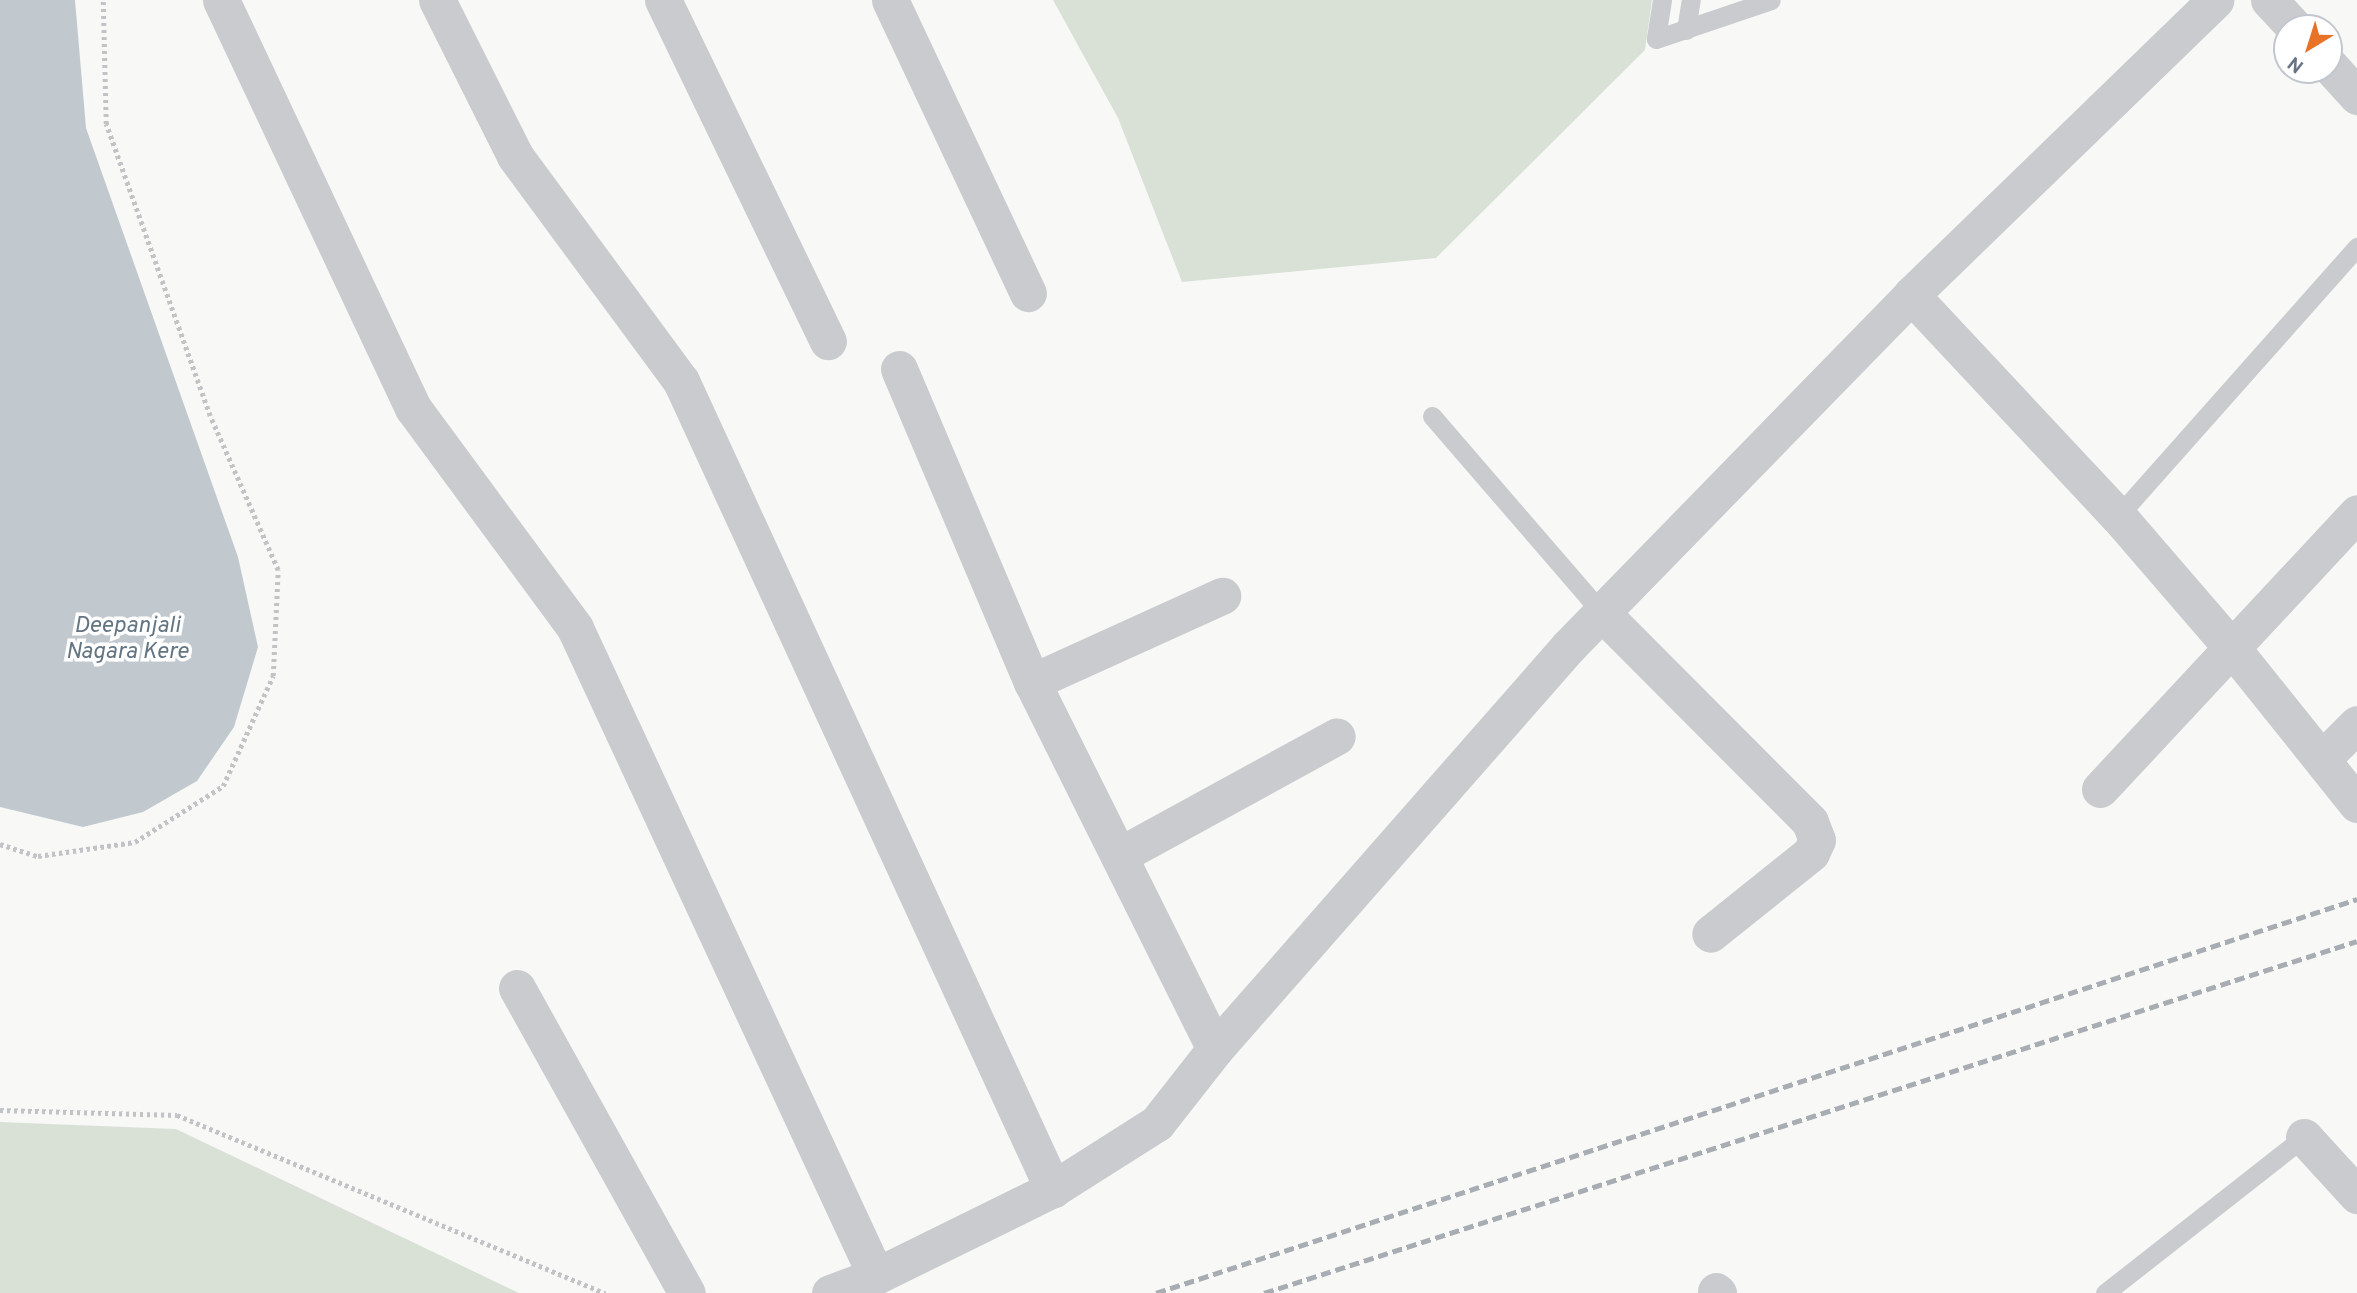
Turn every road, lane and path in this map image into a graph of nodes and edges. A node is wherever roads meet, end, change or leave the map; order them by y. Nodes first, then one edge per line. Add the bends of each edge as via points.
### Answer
1 (103, 0) edge
2 (221, 0) edge
3 (437, 0) edge
4 (663, 0) edge
5 (890, 0) edge
6 (1662, 0) edge
7 (1691, 0) edge
8 (2215, 0) edge
9 (2270, 0) edge
10 (1760, 2) edge
11 (1724, 10) edge
12 (2282, 14) edge
13 (1686, 30) junction
14 (2343, 80) edge
15 (2357, 96) edge
16 (2357, 247) edge
17 (1028, 293) dead end
18 (1911, 295) junction
19 (828, 341) dead end
20 (899, 369) dead end
21 (1433, 416) dead end
22 (2357, 513) edge
23 (2118, 516) junction
24 (1222, 596) dead end
25 (1601, 612) junction
26 (2232, 648) junction
27 (1032, 682) junction
28 (2357, 724) edge
29 (1337, 736) dead end
30 (2322, 759) junction
31 (2100, 789) dead end
32 (2357, 804) edge
33 (0, 844) edge
34 (1121, 855) junction
35 (1710, 934) dead end
36 (517, 988) dead end
37 (1215, 1049) junction
38 (0, 1110) edge
39 (2304, 1137) joint
40 (1053, 1189) junction
41 (2357, 1195) edge
42 (876, 1276) junction
43 (605, 1293) edge
44 (687, 1293) edge
45 (830, 1293) edge
46 (2105, 1293) edge

1 - 33 path via 106,124 210,416 278,570 273,676 223,786 135,842 38,856
2 - 42 street via 413,408 575,628
3 - 40 street via 515,156 681,381
4 - 19 street
5 - 17 street
6 - 13 lane via 1656,38
7 - 13 lane
8 - 18 street
9 - 12 street
10 - 11 lane
11 - 13 lane
14 - 15 street
16 - 23 lane
18 - 23 street
18 - 25 street
20 - 27 street
21 - 25 lane
22 - 26 street
23 - 26 street
24 - 27 street
25 - 35 street via 1810,822 1817,840 1811,853
25 - 37 street
26 - 30 street
26 - 31 street
27 - 34 street
28 - 30 street
29 - 34 street
30 - 32 street
34 - 37 street
36 - 44 street
37 - 40 street via 1157,1123
38 - 43 path via 177,1115
39 - 41 street
39 - 46 lane
40 - 42 street
42 - 45 street

